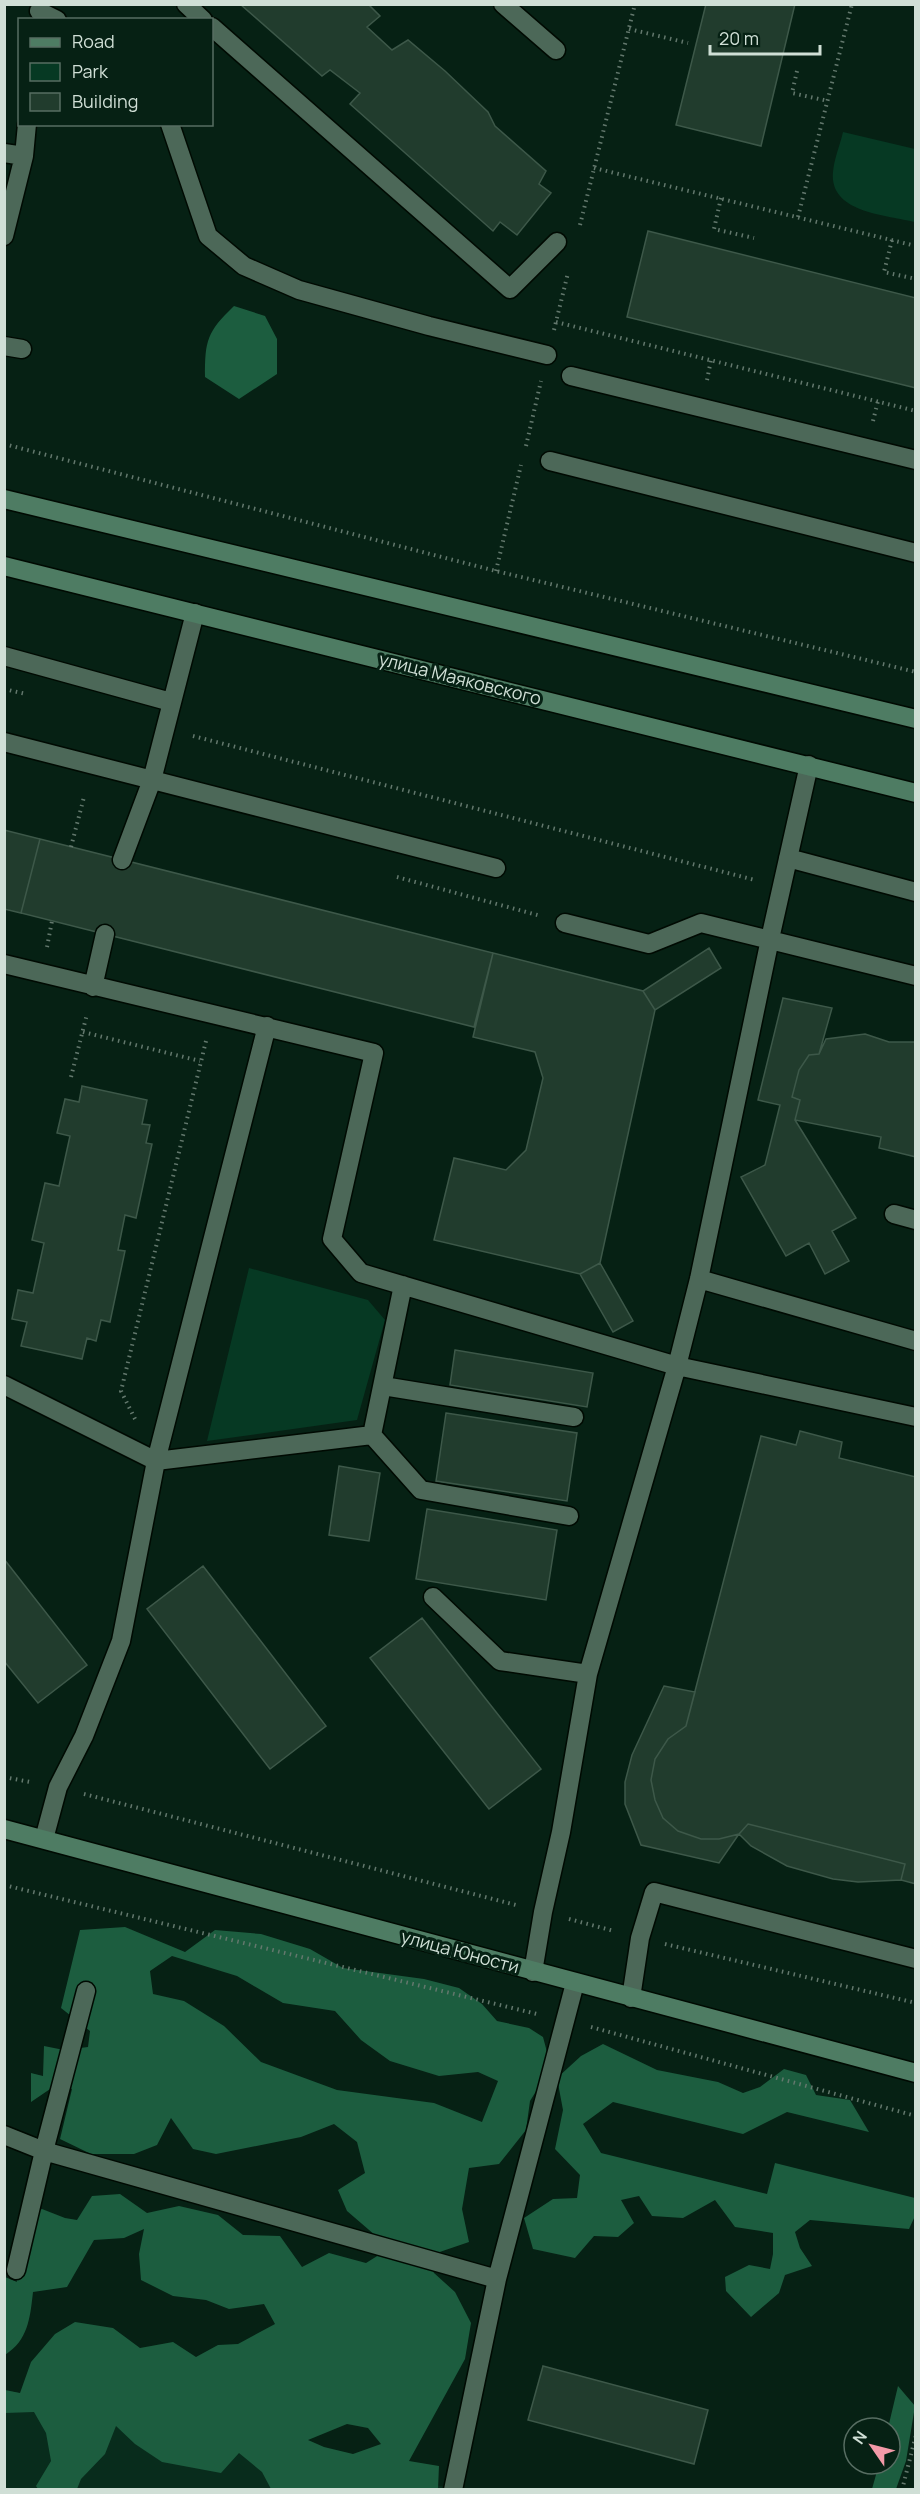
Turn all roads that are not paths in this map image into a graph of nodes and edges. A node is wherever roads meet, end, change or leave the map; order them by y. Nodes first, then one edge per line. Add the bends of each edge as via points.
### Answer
1 (186, 4) edge
2 (502, 4) edge
3 (201, 18) edge
4 (213, 28) edge
5 (556, 50) dead end
6 (27, 126) edge
7 (171, 126) edge
8 (4, 153) edge
9 (24, 156) junction
10 (4, 236) edge
11 (557, 242) dead end
12 (547, 355) road end
13 (571, 376) dead end
14 (915, 460) edge
15 (550, 461) dead end
16 (4, 499) edge
17 (915, 553) edge
18 (4, 566) edge
19 (195, 613) junction
20 (4, 656) edge
21 (171, 702) junction
22 (915, 719) edge
23 (4, 742) edge
24 (809, 765) junction
25 (152, 780) junction
26 (915, 793) edge
27 (788, 858) junction
28 (122, 860) dead end
29 (496, 868) dead end
30 (915, 892) edge
31 (565, 923) road end
32 (105, 934) dead end
33 (770, 939) junction
34 (4, 964) edge
35 (915, 976) edge
36 (93, 987) junction
37 (267, 1026) junction
38 (894, 1214) dead end
39 (915, 1220) edge
40 (699, 1279) junction
41 (404, 1285) junction
42 (915, 1341) edge
43 (676, 1366) junction
44 (4, 1385) edge
45 (383, 1386) junction
46 (574, 1417) dead end
47 (915, 1417) edge
48 (372, 1435) junction
49 (156, 1461) junction
50 (569, 1516) dead end
51 (433, 1597) dead end
52 (588, 1674) junction
53 (4, 1829) edge
54 (44, 1839) junction
55 (915, 1959) edge
56 (533, 1972) junction
57 (575, 1983) junction
58 (86, 1992) dead end
59 (631, 1998) junction
60 (915, 2073) edge
61 (4, 2135) edge
62 (44, 2151) junction
63 (16, 2270) dead end
64 (497, 2279) junction
65 (453, 2490) edge

1 - 3 lane
2 - 5 lane
4 - 11 lane via 510,289
6 - 9 lane
7 - 12 lane via 208,236 244,266 299,290
8 - 9 lane
9 - 10 lane
13 - 14 lane
15 - 17 lane
16 - 22 main road
18 - 19 main road, улица Маяковского
19 - 21 lane
19 - 24 main road, улица Маяковского
20 - 21 lane
21 - 25 lane
23 - 25 lane
24 - 26 main road, улица Маяковского
24 - 27 lane
25 - 28 lane
25 - 29 lane
27 - 30 lane
27 - 33 lane
31 - 33 lane via 649,945 701,923
32 - 36 lane
33 - 35 lane
33 - 40 lane
34 - 36 lane
36 - 37 lane
37 - 41 lane via 374,1053 332,1239 361,1273
37 - 49 lane
38 - 39 lane
40 - 42 lane
40 - 43 lane
41 - 43 lane
41 - 45 lane
43 - 47 lane
43 - 52 lane
44 - 49 lane
45 - 46 lane
45 - 48 lane
48 - 49 lane
48 - 50 lane via 421,1490
49 - 54 lane via 121,1641 84,1736 58,1787
51 - 52 lane via 500,1660
52 - 56 lane
53 - 54 main road, улица Юности
54 - 56 main road, улица Юности
55 - 59 lane via 654,1892 639,1938
56 - 57 main road, улица Юности
57 - 59 main road, улица Юности
57 - 64 lane
58 - 62 lane
59 - 60 main road, улица Юности
61 - 62 lane
62 - 63 lane
62 - 64 lane
64 - 65 lane

